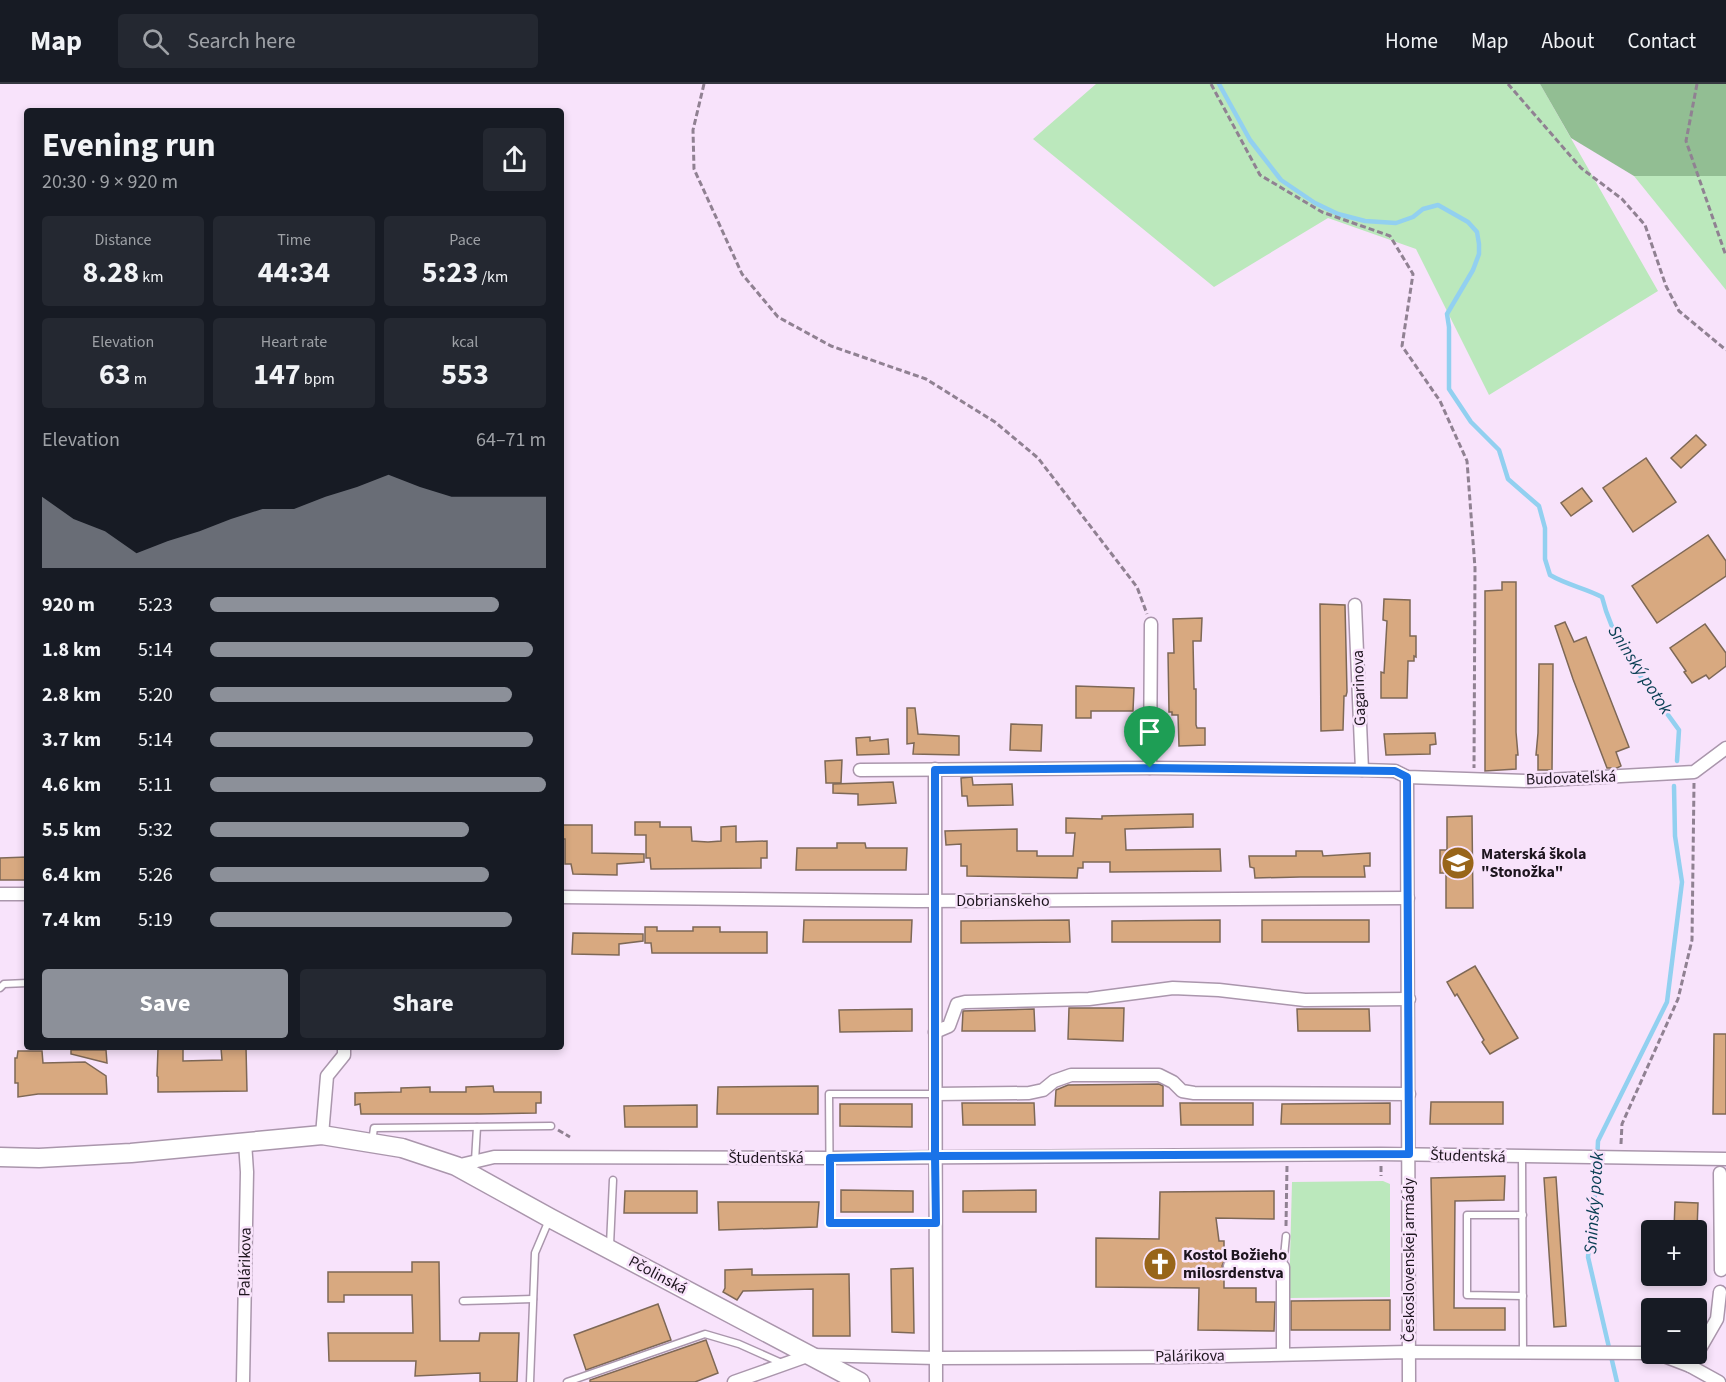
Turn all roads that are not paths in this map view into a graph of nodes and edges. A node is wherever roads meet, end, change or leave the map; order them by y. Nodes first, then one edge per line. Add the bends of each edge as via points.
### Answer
1 (1355, 606) dead end
2 (1151, 624) road end
3 (1726, 748) edge
4 (1150, 768) junction
5 (860, 770) dead end
6 (935, 770) junction
7 (1362, 770) junction
8 (1407, 777) junction
9 (0, 894) edge
10 (24, 894) edge
11 (564, 897) edge
12 (1408, 898) junction
13 (935, 901) junction
14 (24, 983) edge
15 (0, 988) edge
16 (1409, 999) junction
17 (935, 1032) junction
18 (344, 1050) edge
19 (935, 1094) junction
20 (1409, 1094) junction
21 (551, 1126) dead end
22 (477, 1127) junction
23 (322, 1135) junction
24 (245, 1142) junction
25 (372, 1143) junction
26 (1409, 1154) junction
27 (935, 1156) junction
28 (0, 1157) edge
29 (1522, 1157) junction
30 (830, 1158) junction
31 (1726, 1159) edge
32 (475, 1161) junction
33 (456, 1166) junction
34 (1720, 1173) dead end
35 (613, 1180) dead end
36 (1523, 1215) junction
37 (550, 1218) junction
38 (936, 1223) junction
39 (1286, 1236) road end
40 (610, 1250) junction
41 (1230, 1266) dead end
42 (1283, 1267) junction
43 (1724, 1270) edge
44 (1723, 1293) edge
45 (1523, 1296) junction
46 (533, 1299) junction
47 (464, 1301) dead end
48 (1408, 1352) junction
49 (1523, 1353) junction
50 (1641, 1353) edge
51 (1283, 1354) junction
52 (810, 1355) junction
53 (937, 1358) junction
54 (785, 1364) junction
55 (1684, 1364) edge
56 (1690, 1366) junction
57 (243, 1382) edge
58 (530, 1382) edge
59 (567, 1382) edge
60 (734, 1382) edge
61 (860, 1382) edge
62 (936, 1382) edge
63 (1408, 1382) edge
64 (1719, 1382) edge

1 - 7 street, Gagarinova
2 - 4 street
3 - 8 street, Budovateľská via 1694,772 1529,781
4 - 6 street
4 - 7 street
5 - 6 street
6 - 13 street
7 - 8 street via 1395,771
8 - 12 street, Československej armády
9 - 10 street
11 - 13 street, Dobrianskeho
12 - 13 street, Dobrianskeho
12 - 16 street, Československej armády
13 - 17 street
14 - 15 lane via 4,984
16 - 17 street via 1305,999 1173,988 1089,999 965,1002 957,1004 950,1026
16 - 20 street, Československej armády
17 - 19 street
18 - 23 street via 327,1076
19 - 20 street via 1029,1093 1071,1075 1158,1075 1182,1091 1194,1093
19 - 27 street
19 - 30 lane via 830,1094
20 - 26 street, Československej armády
21 - 22 lane
22 - 25 lane via 374,1128
22 - 32 lane
23 - 24 main road, Pčolinská
23 - 25 main road, Pčolinská
24 - 28 main road, Pčolinská via 131,1153
24 - 57 street, Palárikova
25 - 33 main road, Pčolinská via 402,1148
26 - 27 street, Študentská
26 - 29 street, Študentská
26 - 48 street, Československej armády
27 - 30 street, Študentská
27 - 38 street
29 - 31 street, Študentská
29 - 36 lane
30 - 32 street, Študentská via 494,1157
30 - 38 lane via 830,1223
32 - 33 street, Študentská
33 - 37 main road, Pčolinská
34 - 43 street
35 - 40 lane
36 - 45 lane
36 - 45 lane via 1467,1215 1467,1295
37 - 40 main road, Pčolinská
37 - 46 lane via 535,1253
38 - 53 street
39 - 42 lane
40 - 52 main road, Pčolinská
41 - 42 street
42 - 51 street
43 - 44 street
44 - 56 street via 1717,1319
45 - 49 lane
46 - 47 lane
46 - 58 lane
48 - 49 street, Palárikova
48 - 51 street, Palárikova
48 - 63 street, Československej armády
49 - 50 street, Palárikova
51 - 53 street, Palárikova
52 - 53 street, Palárikova
52 - 54 street, Palárikova
52 - 61 main road, Pčolinská
53 - 62 street
54 - 59 lane via 705,1334
54 - 60 street, Palárikova
55 - 56 street, Palárikova
56 - 64 street, Palárikova

